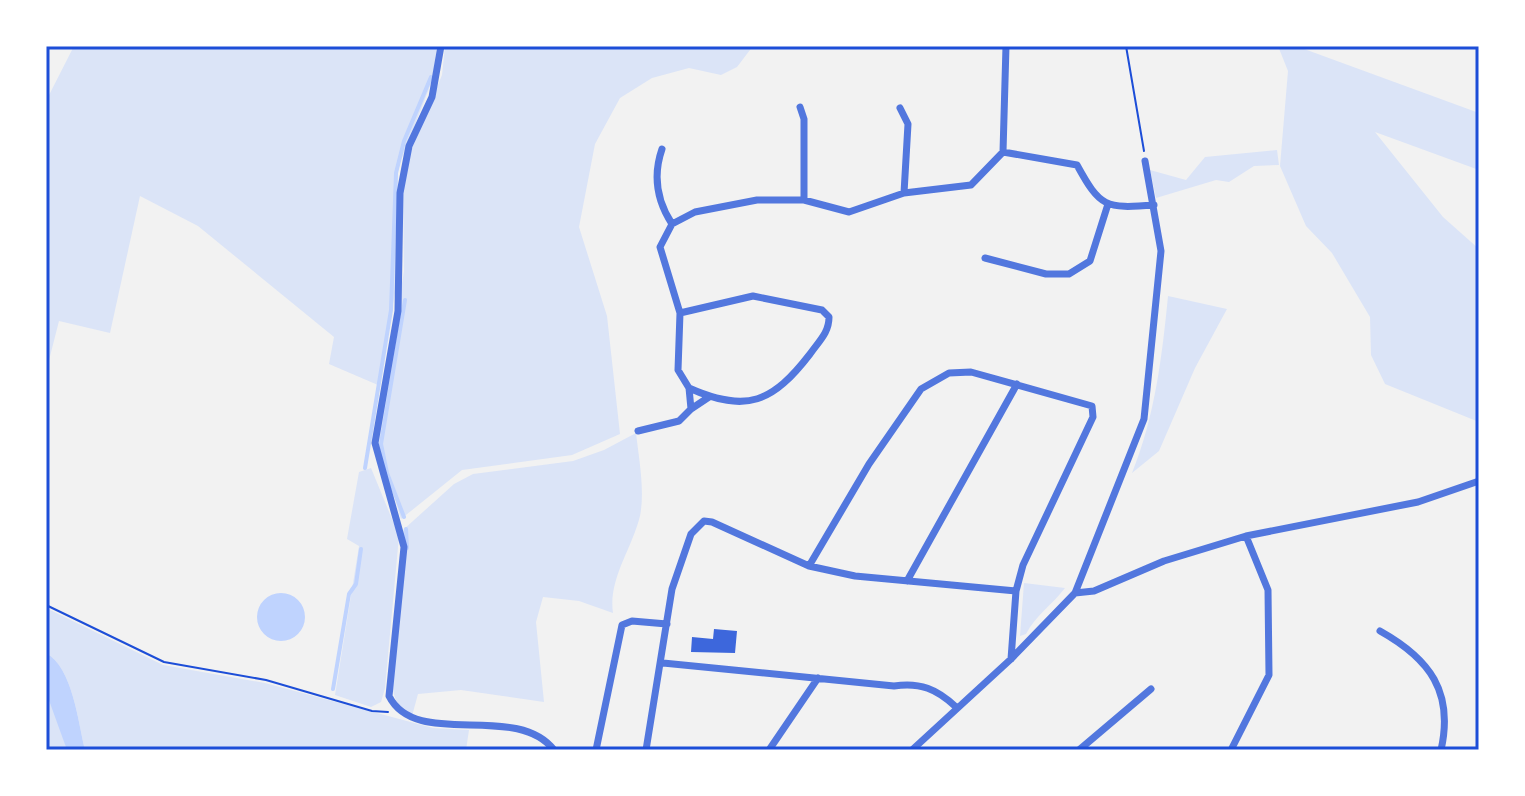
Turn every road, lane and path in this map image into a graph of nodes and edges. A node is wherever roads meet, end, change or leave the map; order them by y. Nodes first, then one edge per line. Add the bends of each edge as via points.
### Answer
1 (441, 46) edge
2 (1126, 46) edge
3 (1003, 47) edge
4 (800, 107) dead end
5 (900, 108) dead end
6 (662, 149) dead end
7 (1003, 152) junction
8 (1145, 161) joint
9 (904, 193) junction
10 (804, 200) junction
11 (1108, 204) junction
12 (1154, 205) junction
13 (672, 224) junction
14 (985, 258) dead end
15 (680, 313) junction
16 (1017, 384) junction
17 (689, 388) junction
18 (709, 397) junction
19 (691, 409) junction
20 (638, 431) dead end
21 (1479, 481) edge
22 (1246, 536) junction
23 (809, 566) junction
24 (907, 581) junction
25 (1016, 591) junction
26 (1075, 593) junction
27 (46, 605) edge
28 (667, 624) junction
29 (1380, 631) dead end
30 (1011, 659) junction
31 (663, 663) junction
32 (818, 678) junction
33 (1151, 689) dead end
34 (956, 707) junction
35 (402, 713) junction
36 (554, 750) edge
37 (596, 750) edge
38 (646, 750) edge
39 (769, 750) edge
40 (912, 750) edge
41 (1079, 750) edge
42 (1231, 750) edge
43 (1441, 750) edge

1 - 35 street via 435,85 409,146 400,193 398,311 375,443 404,547 388,682 389,696
2 - 8 path
3 - 7 street
4 - 10 street
5 - 9 street via 908,124
6 - 13 street via 655,167 661,207
7 - 9 street via 971,185
7 - 11 street via 1077,165 1095,197
8 - 12 street
9 - 10 street via 849,212
10 - 13 street via 757,200 695,212
11 - 12 street
11 - 14 street via 1090,261 1069,274 1046,274
12 - 26 street via 1161,251 1144,419
13 - 15 street via 660,247
15 - 17 street via 678,370
15 - 18 street via 753,296 822,310 829,317 829,328 790,380 767,398 739,403
16 - 23 street via 971,372 949,373 921,389
16 - 24 street
16 - 25 street via 1083,401 1092,406 1093,417 1023,565
17 - 18 street
17 - 19 street
18 - 19 street
19 - 20 street via 679,421
21 - 22 street via 1418,502
22 - 26 street via 1164,561 1094,591
22 - 42 street via 1268,590 1269,675
23 - 24 street
23 - 28 street via 704,521 691,534 672,589
24 - 25 street
25 - 30 street
26 - 30 street
27 - 35 path via 164,662 266,680 372,711
28 - 31 street
28 - 37 street via 622,625
29 - 43 street via 1403,643 1431,671 1443,697 1447,725
30 - 34 street
31 - 32 street
31 - 38 street
32 - 34 street via 910,683 939,690
32 - 39 street
33 - 41 street
34 - 40 street
35 - 36 street via 413,720 525,731

